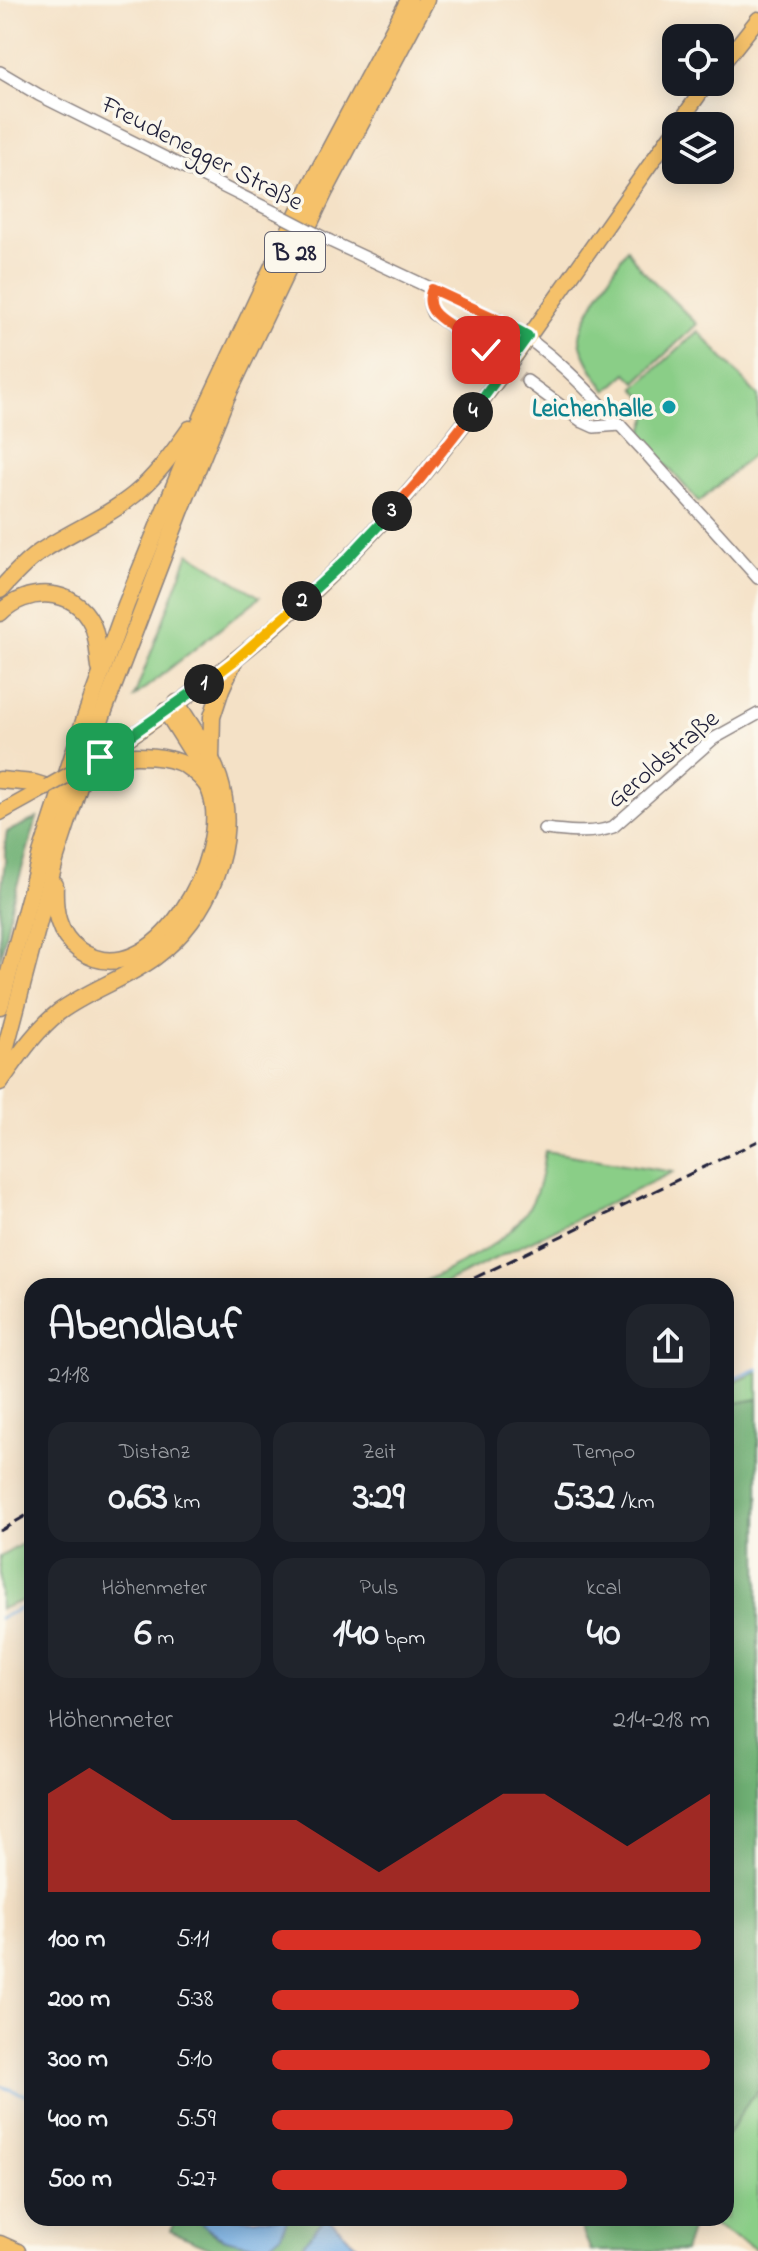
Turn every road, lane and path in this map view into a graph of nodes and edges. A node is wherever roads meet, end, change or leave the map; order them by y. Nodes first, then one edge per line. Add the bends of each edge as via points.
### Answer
1 (409, 0) edge
2 (426, 0) edge
3 (758, 19) edge
4 (734, 49) edge
5 (0, 72) edge
6 (698, 96) edge
7 (432, 289) junction
8 (528, 336) junction
9 (494, 356) tunnel mouth
10 (527, 381) tunnel mouth
11 (206, 408) junction
12 (620, 425) junction
13 (758, 578) edge
14 (0, 590) edge
15 (0, 613) edge
16 (234, 661) junction
17 (101, 673) junction
18 (172, 707) junction
19 (758, 714) edge
20 (100, 757) junction
21 (211, 760) junction
22 (0, 780) edge
23 (209, 788) junction
24 (37, 789) junction
25 (0, 813) edge
26 (544, 829) dead end
27 (56, 857) junction
28 (0, 1006) edge
29 (0, 1069) edge
30 (0, 1082) edge
31 (0, 2243) edge
32 (18, 2251) edge

1 - 11 highway, B 28 via 311,185
2 - 27 highway, B 28 via 325,191 226,398 102,716
3 - 4 main road
5 - 7 street, Freudenegger Straße, bridge
6 - 8 main road
7 - 8 street, Freudenegger Straße
7 - 9 street via 428,297 433,314
8 - 12 street, Freudenegger Straße
8 - 16 main road, bridge via 421,478 347,559
10 - 12 street via 583,422 594,427
11 - 14 highway via 146,484 40,551
11 - 17 highway, B 28
12 - 13 street, Freudenegger Straße
15 - 17 highway via 37,594 54,594 77,605 90,620
16 - 18 main road
16 - 21 highway via 212,717
17 - 28 highway, B 28 via 41,854
18 - 20 main road
18 - 21 highway
18 - 23 highway
19 - 26 street, Geroldstraße via 713,739 613,827 587,832
20 - 23 highway via 172,760
20 - 24 main road, bridge
21 - 30 highway via 226,821 220,861 201,907 153,959 50,1020
22 - 24 highway
23 - 27 highway via 213,832 198,886 168,930 130,956 98,958 67,939 54,908
24 - 25 main road
27 - 29 highway, B 28
31 - 32 main road

